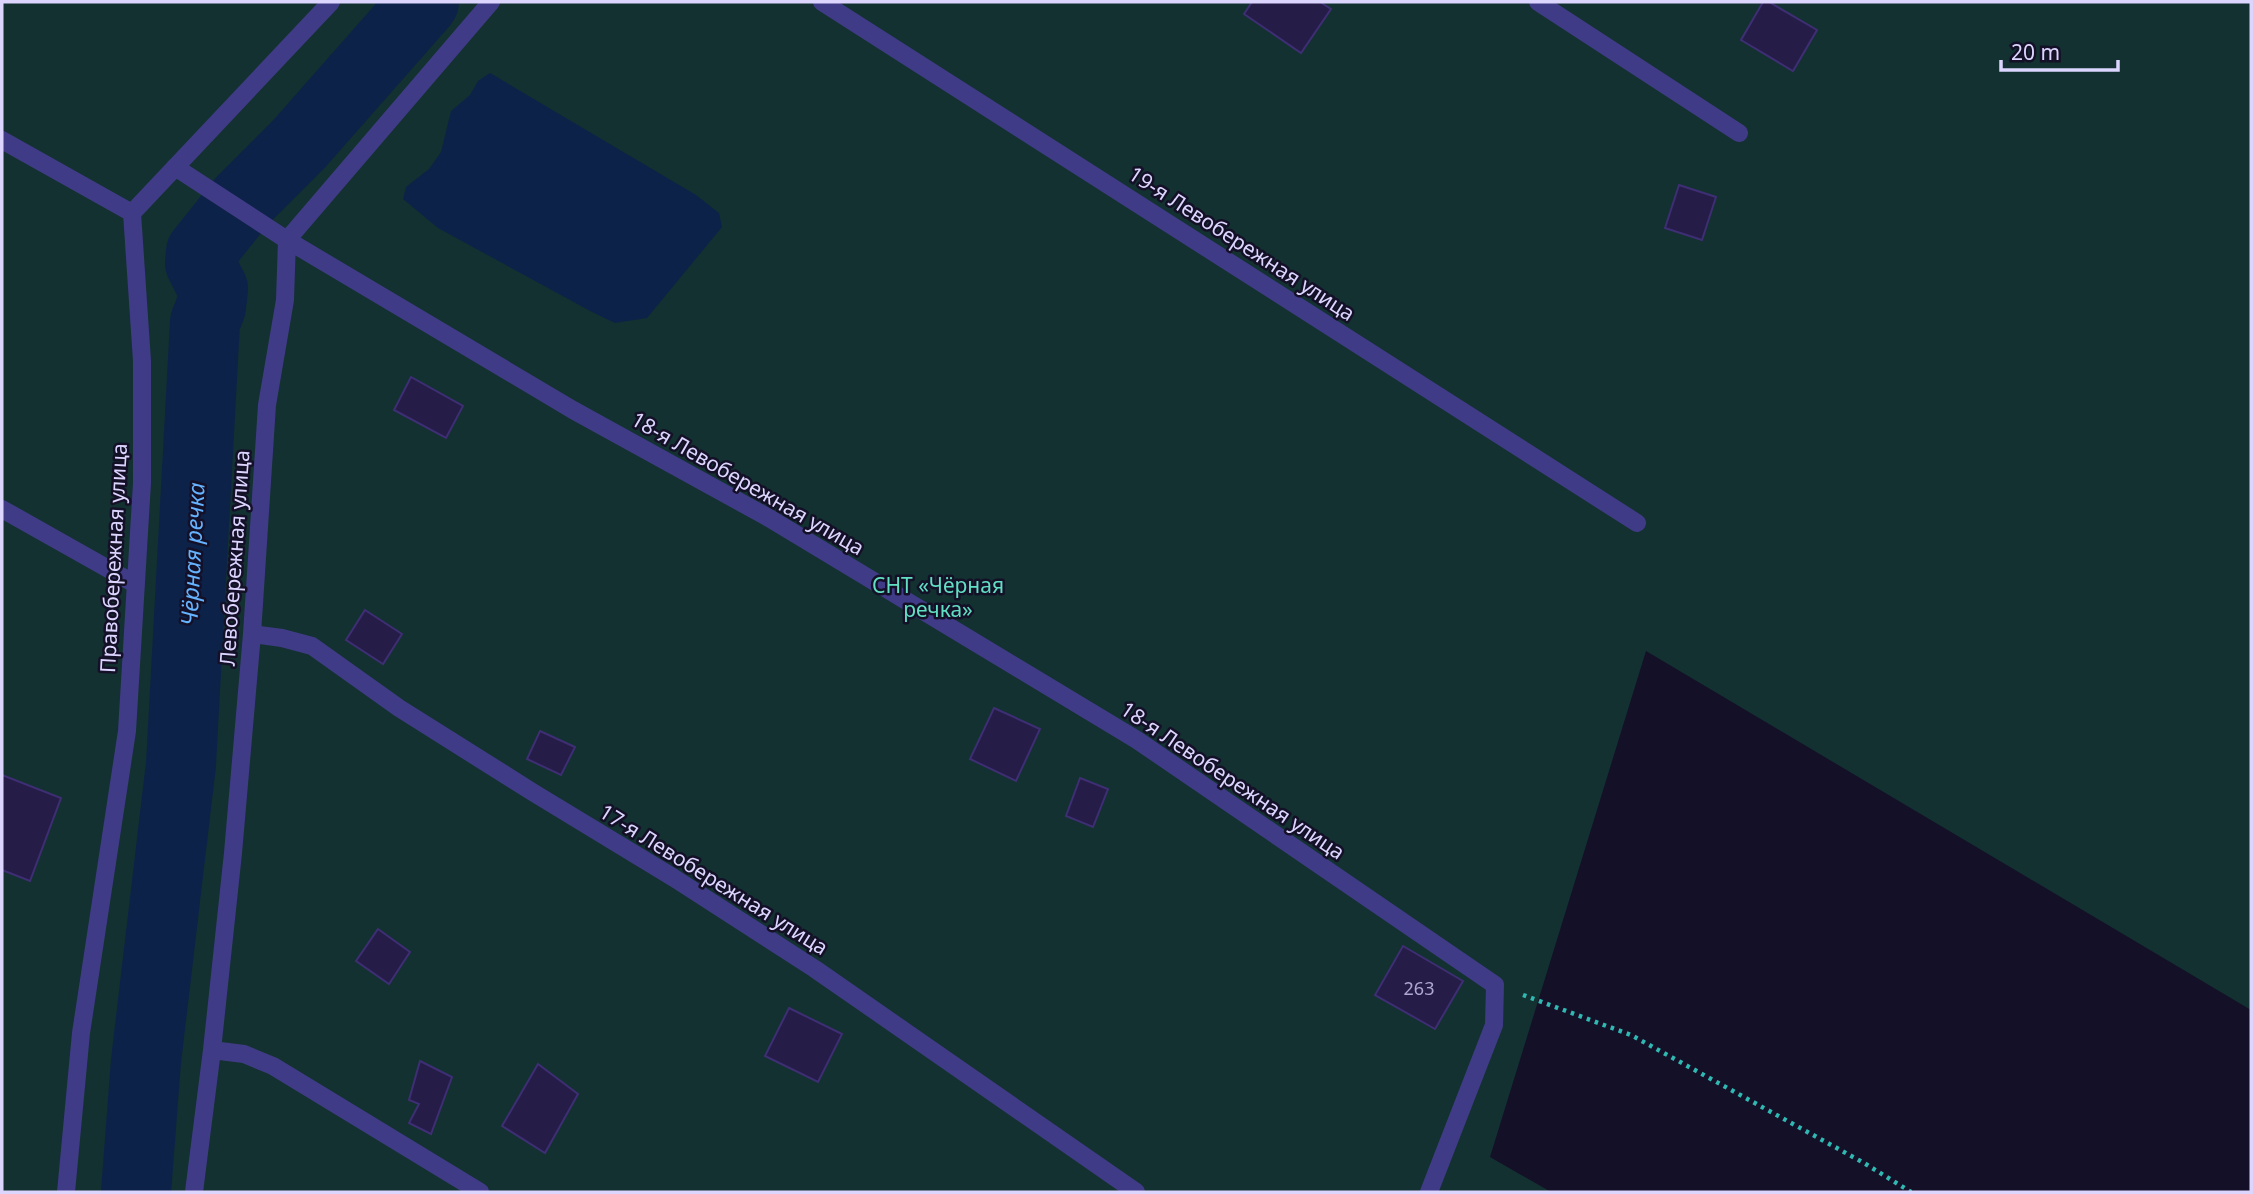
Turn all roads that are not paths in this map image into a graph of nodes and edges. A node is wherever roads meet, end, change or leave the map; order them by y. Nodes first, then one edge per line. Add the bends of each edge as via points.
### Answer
1 (331, 2) edge
2 (491, 2) edge
3 (822, 2) edge
4 (1538, 2) edge
5 (1739, 133) dead end
6 (2, 140) edge
7 (175, 167) junction
8 (132, 213) junction
9 (287, 240) junction
10 (2, 509) edge
11 (1637, 523) dead end
12 (135, 584) junction
13 (252, 634) junction
14 (212, 1050) junction
15 (66, 1192) edge
16 (194, 1192) edge
17 (480, 1192) edge
18 (1136, 1192) edge
19 (1429, 1192) edge

1 - 7 street
2 - 9 street
3 - 11 street, 19-я Левобережная улица
4 - 5 street
6 - 8 street
7 - 8 street
7 - 9 street, 18-я Левобережная улица
8 - 12 street, Правобережная улица via 142,361 142,483
9 - 13 street, Левобережная улица via 285,300 267,405
9 - 19 street, 18-я Левобережная улица via 573,410 792,532 1137,740 1496,985 1494,1025
10 - 12 street
12 - 15 street, Правобережная улица via 127,731 81,1033
13 - 14 street, Левобережная улица
13 - 18 street, 17-я Левобережная улица via 312,646 399,708 815,969
14 - 16 street, Левобережная улица
14 - 17 street via 244,1054 273,1066

